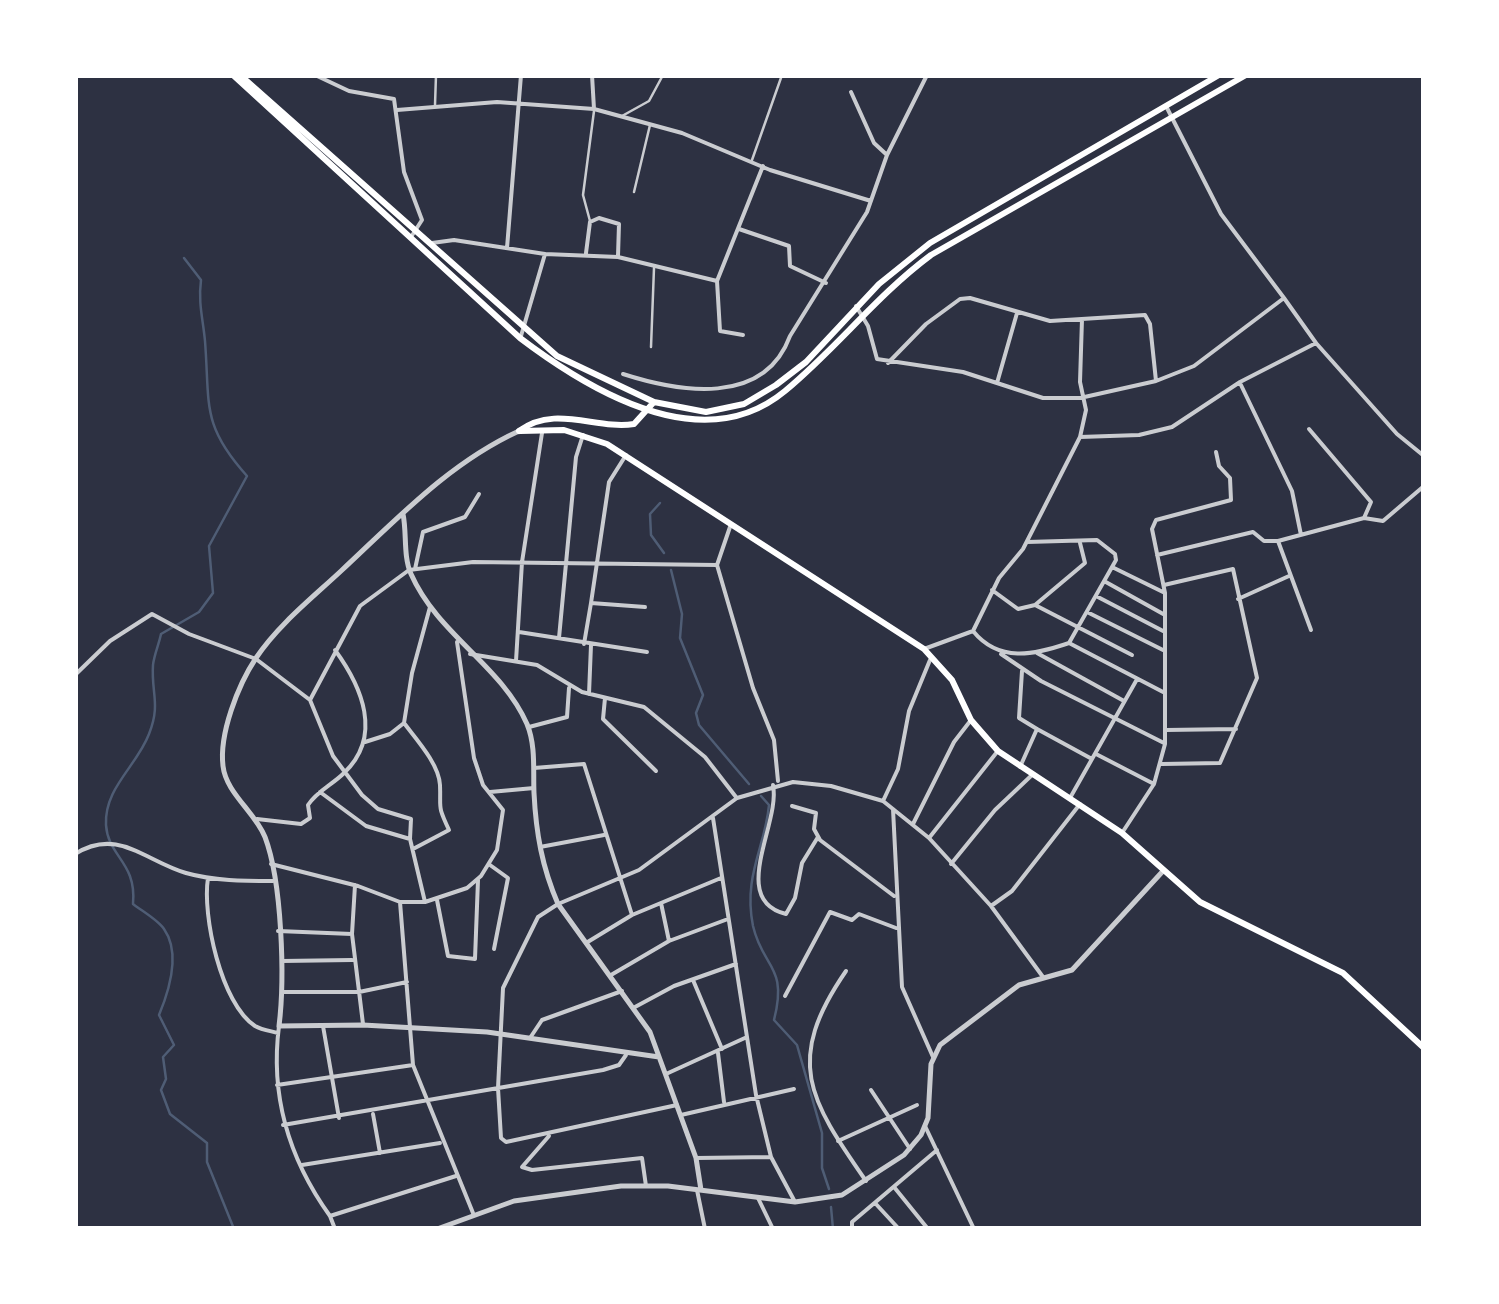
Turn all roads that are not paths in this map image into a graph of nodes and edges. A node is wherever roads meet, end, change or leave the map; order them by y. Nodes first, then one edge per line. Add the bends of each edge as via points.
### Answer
1 (236, 75) edge
2 (316, 75) edge
3 (436, 75) edge
4 (521, 75) edge
5 (592, 75) edge
6 (663, 75) edge
7 (782, 75) edge
8 (928, 75) edge
9 (1219, 75) edge
10 (1246, 75) edge
11 (331, 78) edge
12 (851, 92) dead end
13 (518, 104) junction
14 (1166, 106) junction
15 (435, 107) junction
16 (594, 109) junction
17 (397, 110) junction
18 (620, 116) junction
19 (1173, 118) junction
20 (650, 123) junction
21 (888, 156) junction
22 (752, 160) junction
23 (763, 166) junction
24 (634, 192) dead end
25 (872, 201) junction
26 (590, 222) junction
27 (739, 229) junction
28 (414, 234) junction
29 (426, 246) junction
30 (507, 248) junction
31 (586, 253) junction
32 (544, 254) junction
33 (618, 257) junction
34 (654, 268) junction
35 (717, 281) junction
36 (826, 283) junction
37 (1284, 298) junction
38 (856, 306) junction
39 (1018, 313) junction
40 (862, 316) junction
41 (1082, 319) junction
42 (522, 334) junction
43 (744, 335) dead end
44 (1316, 343) junction
45 (651, 346) dead end
46 (888, 363) junction
47 (623, 374) dead end
48 (1156, 380) junction
49 (1240, 382) junction
50 (997, 383) junction
51 (1083, 398) junction
52 (654, 402) junction
53 (649, 410) junction
54 (543, 428) junction
55 (1309, 429) dead end
56 (519, 431) junction
57 (584, 434) junction
58 (1080, 437) junction
59 (1216, 452) dead end
60 (626, 454) junction
61 (1424, 456) edge
62 (1424, 486) edge
63 (479, 494) dead end
64 (403, 514) junction
65 (1364, 518) junction
66 (731, 524) junction
67 (406, 531) junction
68 (424, 532) junction
69 (1302, 535) junction
70 (1278, 541) junction
71 (1027, 542) junction
72 (1080, 543) junction
73 (1157, 555) junction
74 (522, 562) junction
75 (600, 562) junction
76 (566, 563) junction
77 (716, 565) junction
78 (1112, 567) junction
79 (412, 569) junction
80 (1290, 576) junction
81 (1104, 581) junction
82 (1164, 585) junction
83 (992, 590) junction
84 (1164, 593) junction
85 (1096, 596) junction
86 (1238, 599) junction
87 (592, 604) junction
88 (1035, 604) junction
89 (430, 607) junction
90 (645, 607) dead end
91 (1087, 612) junction
92 (1166, 616) junction
93 (1079, 626) junction
94 (1312, 630) dead end
95 (519, 632) junction
96 (972, 632) junction
97 (1165, 632) junction
98 (559, 638) junction
99 (457, 642) junction
100 (1070, 643) junction
101 (588, 644) junction
102 (334, 648) junction
103 (924, 649) junction
104 (1163, 650) junction
105 (998, 651) junction
106 (646, 652) dead end
107 (1036, 653) junction
108 (470, 654) junction
109 (932, 656) junction
110 (1132, 656) dead end
111 (256, 659) junction
112 (516, 661) junction
113 (1022, 670) junction
114 (75, 675) edge
115 (1136, 681) junction
116 (569, 687) junction
117 (1165, 693) junction
118 (589, 694) junction
119 (604, 698) junction
120 (310, 700) junction
121 (1124, 701) junction
122 (1116, 719) junction
123 (971, 720) junction
124 (404, 723) junction
125 (528, 728) junction
126 (1037, 729) junction
127 (1237, 729) junction
128 (1166, 730) junction
129 (364, 742) junction
130 (1165, 744) junction
131 (998, 751) junction
132 (1094, 757) junction
133 (1162, 764) junction
134 (1020, 766) junction
135 (534, 768) junction
136 (656, 772) dead end
137 (344, 773) junction
138 (1032, 775) junction
139 (776, 784) junction
140 (1154, 784) junction
141 (534, 788) junction
142 (320, 792) junction
143 (490, 792) junction
144 (737, 798) junction
145 (1070, 798) junction
146 (884, 801) junction
147 (1080, 804) junction
148 (792, 806) dead end
149 (894, 806) junction
150 (713, 816) junction
151 (257, 819) junction
152 (913, 824) junction
153 (1122, 834) junction
154 (604, 835) junction
155 (818, 837) junction
156 (410, 838) junction
157 (929, 838) junction
158 (539, 848) junction
159 (414, 849) junction
160 (75, 854) edge
161 (271, 864) junction
162 (490, 864) junction
163 (951, 864) junction
164 (1163, 871) junction
165 (208, 878) junction
166 (721, 878) junction
167 (478, 880) junction
168 (620, 880) junction
169 (273, 881) junction
170 (355, 885) junction
171 (894, 896) junction
172 (437, 898) junction
173 (400, 902) junction
174 (424, 902) junction
175 (661, 903) junction
176 (558, 904) junction
177 (992, 906) junction
178 (632, 916) junction
179 (729, 918) junction
180 (897, 928) junction
181 (278, 931) junction
182 (352, 934) junction
183 (669, 941) junction
184 (586, 943) junction
185 (494, 949) dead end
186 (353, 960) junction
187 (282, 962) junction
188 (737, 963) junction
189 (846, 970) dead end
190 (611, 975) junction
191 (1043, 978) junction
192 (692, 979) junction
193 (408, 982) junction
194 (622, 990) junction
195 (283, 992) junction
196 (359, 992) junction
197 (786, 996) dead end
198 (635, 1006) junction
199 (364, 1025) junction
200 (323, 1026) junction
201 (412, 1028) junction
202 (279, 1030) junction
203 (503, 1034) junction
204 (747, 1036) junction
205 (530, 1038) junction
206 (1424, 1048) edge
207 (720, 1050) junction
208 (626, 1055) junction
209 (659, 1057) junction
210 (933, 1057) junction
211 (414, 1065) junction
212 (666, 1074) junction
213 (332, 1076) junction
214 (277, 1085) junction
215 (498, 1088) junction
216 (794, 1089) dead end
217 (870, 1090) dead end
218 (756, 1095) junction
219 (724, 1102) junction
220 (426, 1103) junction
221 (917, 1104) dead end
222 (677, 1105) junction
223 (373, 1112) junction
224 (681, 1116) junction
225 (886, 1117) junction
226 (339, 1118) junction
227 (283, 1125) junction
228 (925, 1126) junction
229 (549, 1136) junction
230 (838, 1140) junction
231 (442, 1142) junction
232 (910, 1150) junction
233 (937, 1150) junction
234 (380, 1153) junction
235 (771, 1157) junction
236 (696, 1158) junction
237 (302, 1166) junction
238 (456, 1176) junction
239 (866, 1181) junction
240 (646, 1186) junction
241 (894, 1187) junction
242 (699, 1190) junction
243 (758, 1198) junction
244 (795, 1202) junction
245 (875, 1202) junction
246 (473, 1214) junction
247 (330, 1216) junction
248 (335, 1229) edge
249 (437, 1229) edge
250 (705, 1229) edge
251 (772, 1229) edge
252 (852, 1229) edge
253 (899, 1229) edge
254 (928, 1229) edge
255 (974, 1229) edge

1 - 28 main road
2 - 11 street
3 - 15 street
4 - 13 street
5 - 16 street
6 - 18 street via 649,101
7 - 22 street
8 - 21 street
9 - 14 main road
10 - 19 main road
11 - 17 street via 359,93 390,96
12 - 21 street via 874,143
13 - 15 street
13 - 16 street
13 - 30 street
14 - 19 street
14 - 38 main road via 965,220 904,261
15 - 17 street
16 - 18 street
16 - 26 street via 583,195
17 - 28 street via 404,172 421,214
18 - 20 street
19 - 37 street via 1221,214
19 - 40 main road via 946,246
20 - 22 street
20 - 24 street
21 - 25 street
22 - 23 street
23 - 25 street
23 - 27 street
25 - 36 street
26 - 31 street
26 - 33 street via 619,224
27 - 35 street
27 - 36 street via 789,246 790,266
28 - 29 main road
29 - 30 street via 454,240
29 - 42 main road
30 - 32 street
31 - 32 street
31 - 33 street
32 - 42 street
33 - 34 street
34 - 35 street
34 - 45 street
35 - 43 street via 720,331
36 - 47 street via 783,354 741,384 694,390
37 - 44 street
37 - 48 street via 1194,366
38 - 40 street
38 - 52 main road via 806,362 744,404 706,412
39 - 41 street
39 - 46 street via 960,300
39 - 50 street
40 - 46 street via 873,354
40 - 53 main road via 760,407 707,420
41 - 48 street via 1145,315
41 - 51 street
42 - 52 main road
42 - 53 main road via 567,370
44 - 49 street
44 - 61 street
46 - 50 street
48 - 51 street
49 - 58 street via 1185,421 1156,432
49 - 69 street via 1292,491
50 - 51 street via 1053,400
51 - 58 street
52 - 53 main road
53 - 56 main road via 627,426 556,418
54 - 56 main road
54 - 57 main road
54 - 74 street
55 - 65 street via 1370,502
56 - 64 street via 463,462
57 - 60 main road
57 - 76 street
58 - 71 street
59 - 73 street via 1232,499 1156,520
60 - 66 main road
60 - 75 street via 609,482
62 - 65 street via 1382,521
63 - 68 street via 465,518
64 - 67 street
64 - 111 street
65 - 69 street
66 - 77 street
66 - 103 main road
67 - 68 street
67 - 79 street
68 - 79 street
69 - 70 street
70 - 73 street via 1253,532
70 - 80 street
71 - 72 street
71 - 83 street
72 - 78 street via 1098,540 1112,551
72 - 88 street via 1085,563
73 - 82 street
74 - 76 street
74 - 79 street
74 - 95 street
75 - 76 street
75 - 77 street
75 - 87 street
76 - 98 street
77 - 139 street via 774,740
78 - 81 street
78 - 84 street
79 - 89 street
79 - 102 street via 360,606
80 - 86 street
80 - 94 street
81 - 85 street
81 - 92 street
82 - 84 street
82 - 86 street via 1232,569
83 - 88 street via 1018,609
83 - 96 street
84 - 92 street
85 - 91 street
85 - 97 street
86 - 127 street via 1257,678
87 - 90 street
87 - 101 street
88 - 93 street
89 - 99 street
89 - 124 street
91 - 93 street
91 - 104 street
92 - 97 street
93 - 100 street
93 - 110 street
95 - 98 street
95 - 112 street
96 - 103 street
96 - 105 street
97 - 104 street
98 - 101 street
99 - 108 street
99 - 143 street via 474,758
100 - 107 street
100 - 115 street
101 - 106 street
101 - 118 street
102 - 120 street
102 - 129 street via 360,692
103 - 109 main road
104 - 117 street
105 - 107 street
105 - 113 street
107 - 121 street
108 - 112 street
108 - 125 street via 512,695
109 - 123 main road
109 - 146 street
111 - 114 street via 188,634 166,618 143,617
111 - 120 street
111 - 151 street via 222,752 228,782
112 - 116 street via 544,668
113 - 122 street
113 - 126 street via 1019,718
115 - 117 street
115 - 121 street
116 - 118 street
116 - 125 street via 567,717
117 - 128 street
118 - 119 street
119 - 136 street via 603,719
119 - 144 street via 634,702 658,715 705,757
120 - 137 street
121 - 122 street
122 - 130 street
122 - 132 street
123 - 131 main road
123 - 152 street
124 - 129 street
124 - 159 street via 433,766 440,786 436,802 449,830
125 - 135 street
126 - 132 street
126 - 134 street
127 - 128 street
127 - 133 street via 1220,763
128 - 130 street
129 - 137 street
130 - 133 street
131 - 134 main road
131 - 157 street
132 - 140 street
132 - 145 street
133 - 140 street
134 - 138 main road
135 - 141 street
135 - 154 street via 584,764
137 - 142 street
137 - 156 street via 378,809 411,819
138 - 145 main road
138 - 163 street
139 - 144 street
139 - 146 street via 831,786
139 - 155 street via 756,876 762,895 780,913 792,906 802,863
140 - 153 street
141 - 143 street
141 - 158 street
142 - 151 street via 308,804 310,818 300,824
142 - 156 street via 366,826
143 - 162 street via 504,820
144 - 150 street
145 - 147 main road
146 - 149 street
147 - 153 main road
147 - 177 street via 1012,891
148 - 155 street via 817,814
149 - 152 street
149 - 171 street
150 - 166 street
150 - 168 street
151 - 161 street
152 - 157 street
153 - 164 main road
154 - 158 street
154 - 168 street
155 - 171 street
156 - 159 street
157 - 163 street
158 - 176 street
159 - 174 street
160 - 165 street via 114,842
161 - 169 street
161 - 170 street
162 - 167 street
162 - 185 street via 508,878
163 - 177 street
164 - 191 street via 1072,970
164 - 206 main road via 1216,912 1343,973
165 - 169 street
165 - 202 street via 205,905 224,984 254,1025
166 - 175 street
166 - 179 street
167 - 172 street
167 - 172 street via 474,959 448,956
168 - 176 street
168 - 178 street
169 - 181 street
170 - 173 street
170 - 182 street
171 - 180 street
172 - 174 street
173 - 174 street
173 - 193 street
175 - 178 street
175 - 183 street
176 - 184 street
176 - 203 street via 538,917 505,980
177 - 191 street
178 - 184 street
179 - 183 street
179 - 188 street
180 - 197 street via 830,912
180 - 210 street via 906,1004
181 - 182 street
181 - 187 street
182 - 186 street
183 - 190 street
184 - 190 street
186 - 187 street
186 - 196 street
187 - 195 street
188 - 192 street
188 - 204 street
189 - 230 street via 806,1068
190 - 194 street
191 - 210 street via 1019,985
192 - 198 street
192 - 207 street
193 - 196 street
193 - 201 street
194 - 198 street
194 - 205 street via 542,1020
195 - 196 street
195 - 202 street
196 - 199 street
198 - 209 street
199 - 200 street
199 - 201 street
200 - 202 street
200 - 213 street
201 - 203 street
201 - 211 street
202 - 214 street
203 - 205 street
203 - 215 street
204 - 207 street
204 - 218 street
205 - 208 street
207 - 212 street
207 - 219 street
208 - 209 street
208 - 215 street via 603,1070
209 - 212 street
210 - 228 street
211 - 213 street
211 - 220 street
212 - 222 street
213 - 214 street
213 - 226 street
214 - 227 street
215 - 220 street
215 - 229 street via 503,1141
216 - 218 street
217 - 225 street
218 - 219 street
218 - 235 street
219 - 224 street
220 - 223 street
220 - 231 street
221 - 225 street
222 - 224 street
222 - 229 street
223 - 226 street
223 - 234 street
224 - 236 street
225 - 230 street
225 - 232 street
226 - 227 street
227 - 237 street
228 - 232 street
228 - 233 street
229 - 240 street via 522,1167 642,1158
230 - 239 street
231 - 234 street
231 - 238 street
232 - 239 street
233 - 241 street
233 - 255 street
234 - 237 street
235 - 236 street
235 - 244 street
236 - 242 street
237 - 247 street
238 - 246 street
238 - 247 street
239 - 244 street via 842,1195
240 - 242 street
240 - 246 street via 514,1201
241 - 245 street
241 - 254 street
242 - 243 street
242 - 250 street
243 - 244 street
243 - 251 street
245 - 252 street
245 - 253 street
246 - 249 street
247 - 248 street

